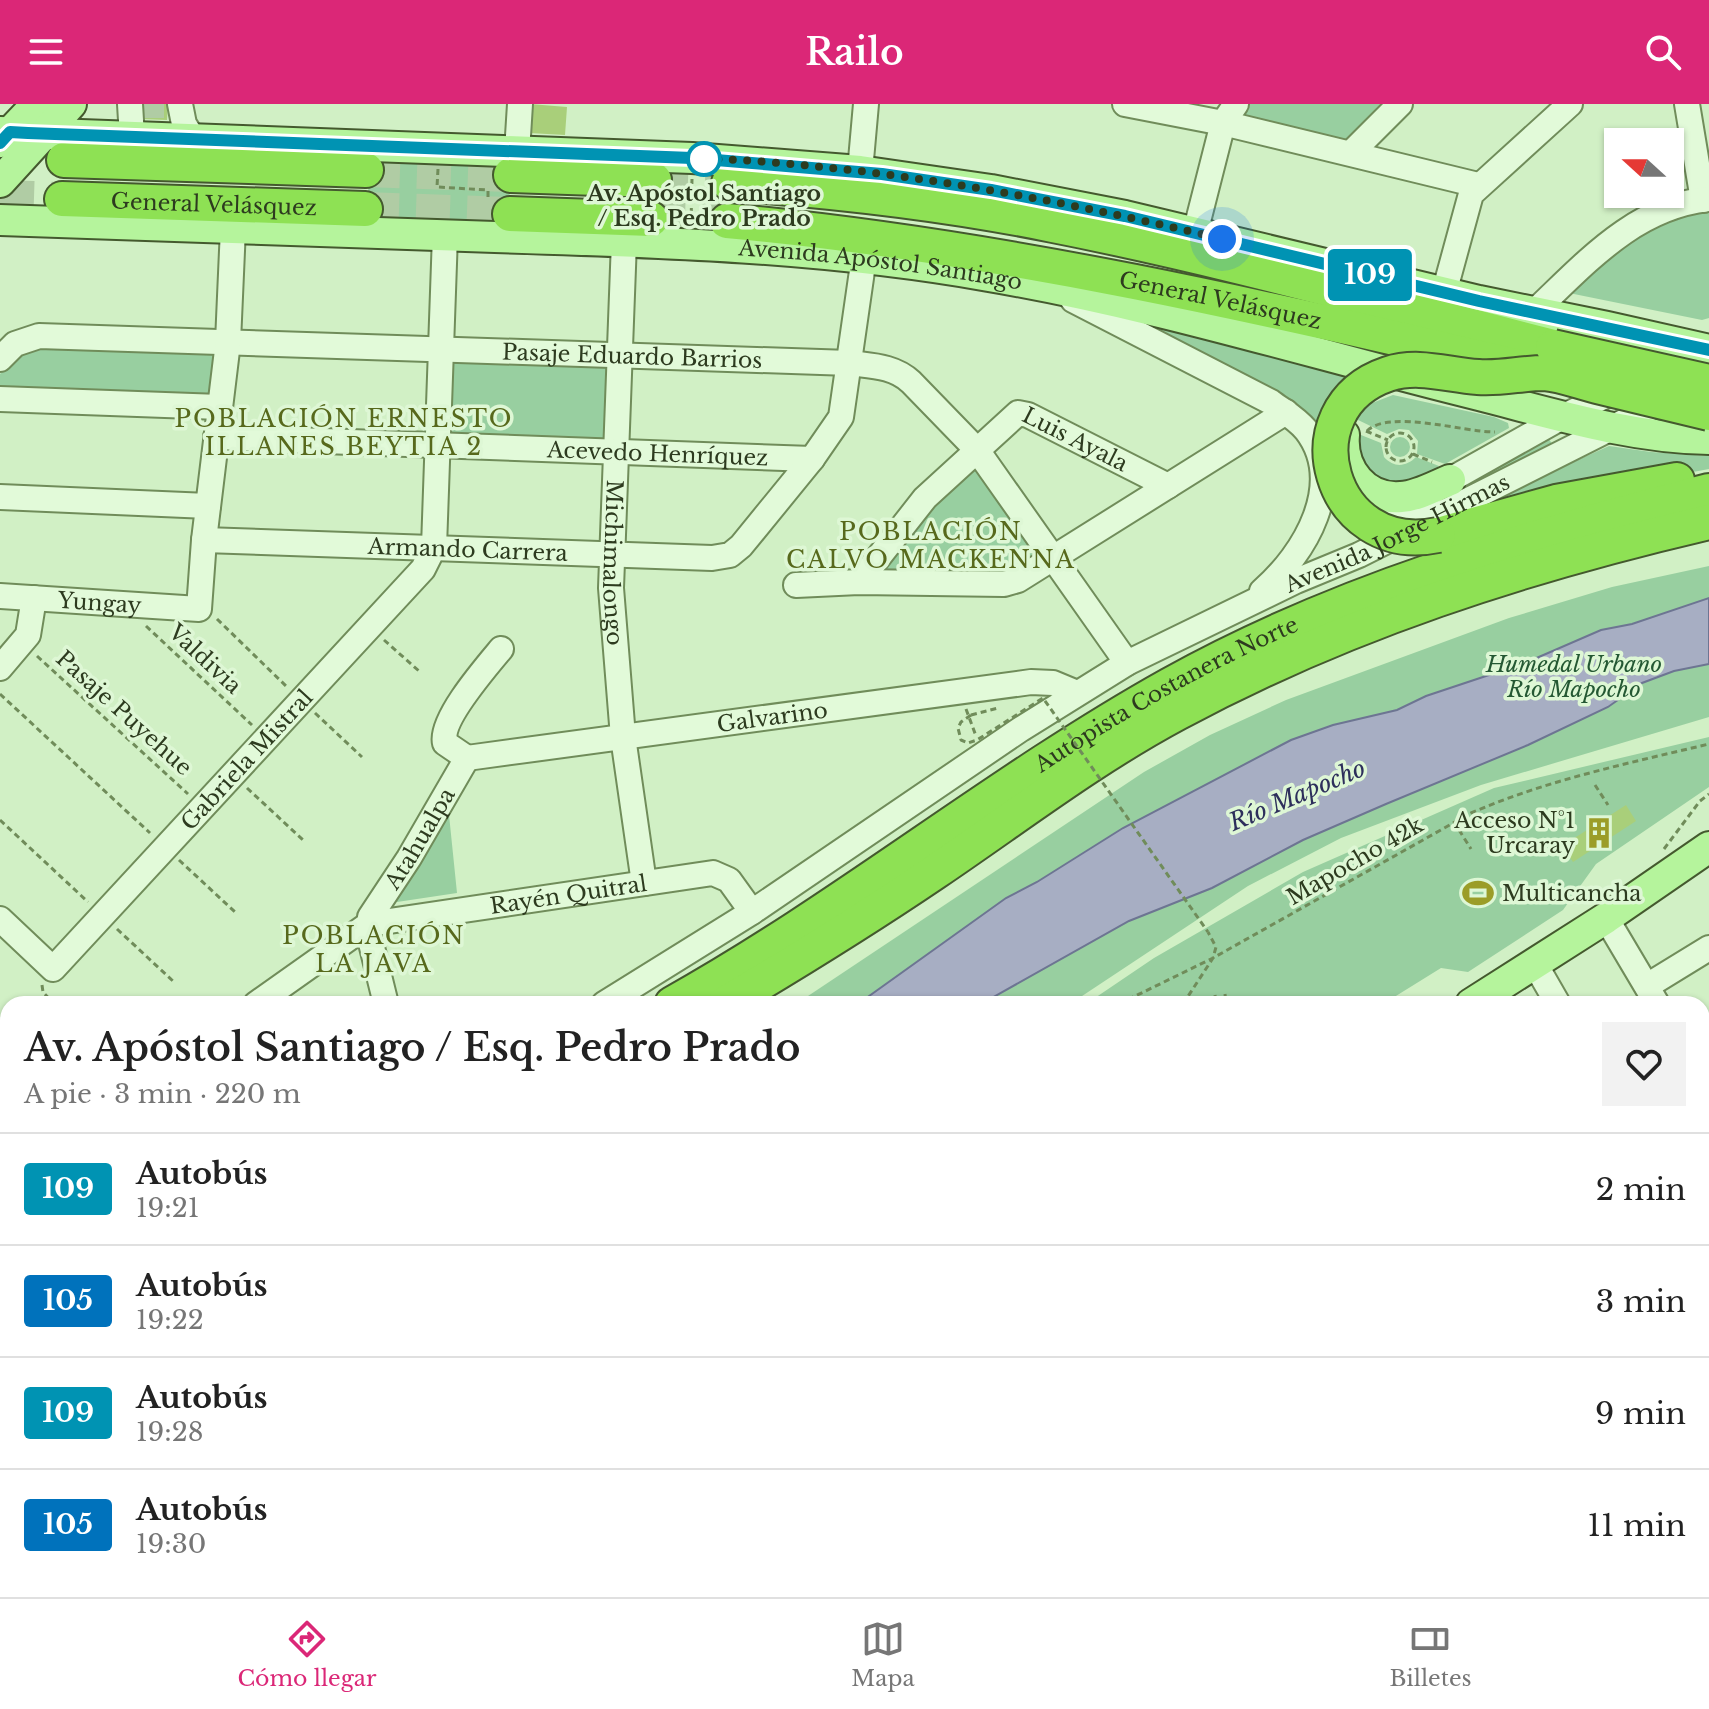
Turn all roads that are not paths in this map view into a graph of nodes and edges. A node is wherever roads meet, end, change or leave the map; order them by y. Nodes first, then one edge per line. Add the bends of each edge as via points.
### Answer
1 (37, 104) edge
2 (71, 104) edge
3 (88, 104) edge
4 (520, 104) edge
5 (866, 104) edge
6 (1125, 104) edge
7 (1400, 104) edge
8 (1569, 104) edge
9 (1687, 104) edge
10 (133, 105) edge
11 (176, 105) edge
12 (1229, 114) edge
13 (3, 136) edge
14 (122, 136) junction
15 (194, 140) junction
16 (54, 146) junction
17 (1351, 153) junction
18 (514, 163) junction
19 (366, 170) tunnel mouth
20 (860, 171) junction
21 (654, 180) tunnel mouth
22 (0, 182) edge
23 (729, 183) tunnel mouth
24 (1478, 185) junction
25 (62, 199) tunnel mouth
26 (1706, 199) edge
27 (365, 209) tunnel mouth
28 (651, 219) tunnel mouth
29 (0, 220) edge
30 (727, 221) tunnel mouth
31 (499, 225) junction
32 (233, 228) junction
33 (1195, 233) junction
34 (445, 235) junction
35 (624, 241) junction
36 (864, 257) junction
37 (1041, 285) junction
38 (1444, 293) junction
39 (1534, 312) junction
40 (228, 342) junction
41 (1705, 346) edge
42 (441, 349) junction
43 (619, 356) junction
44 (0, 359) edge
45 (1549, 360) junction
46 (850, 363) junction
47 (1709, 381) edge
48 (1429, 383) junction
49 (0, 399) edge
50 (220, 407) junction
51 (1286, 412) junction
52 (1709, 413) edge
53 (1564, 416) junction
54 (1612, 427) junction
55 (216, 437) junction
56 (1709, 439) edge
57 (437, 445) junction
58 (977, 450) junction
59 (616, 452) junction
60 (812, 459) junction
61 (1709, 476) edge
62 (1450, 480) junction
63 (1168, 486) junction
64 (1709, 491) edge
65 (0, 497) edge
66 (208, 506) junction
67 (1709, 522) edge
68 (204, 540) junction
69 (434, 547) junction
70 (611, 554) junction
71 (1053, 558) junction
72 (1296, 581) junction
73 (859, 582) junction
74 (796, 585) dead end
75 (0, 596) edge
76 (34, 598) junction
77 (1245, 606) junction
78 (501, 649) dead end
79 (1127, 663) junction
80 (0, 668) edge
81 (1077, 693) junction
82 (623, 737) junction
83 (467, 758) junction
84 (1709, 847) edge
85 (644, 883) junction
86 (752, 912) junction
87 (1606, 918) junction
88 (0, 919) edge
89 (369, 924) junction
90 (1708, 951) edge
91 (1535, 964) junction
92 (1652, 995) edge
93 (267, 996) edge
94 (384, 996) edge
95 (617, 996) edge
96 (686, 996) edge
97 (738, 996) edge
98 (1484, 996) edge
99 (1553, 996) edge

1 - 13 main road
2 - 16 main road
3 - 14 main road via 97,122
4 - 18 street
5 - 20 street
6 - 12 street
7 - 17 street
8 - 24 street
9 - 26 street
10 - 14 street
11 - 15 street
12 - 17 street
12 - 33 street
13 - 16 main road
14 - 15 main road
14 - 16 main road
15 - 18 main road via 439,149
16 - 19 highway, General Velásquez
16 - 22 main road
17 - 24 street
18 - 20 main road via 692,158
18 - 21 highway
20 - 33 main road via 1055,202
23 - 45 highway, General Velásquez via 884,198 1051,224 1189,254
24 - 38 street via 1468,201
25 - 27 highway, General Velásquez
26 - 39 street via 1661,211 1622,232
28 - 31 highway
29 - 32 main road, Avenida Apóstol Santiago
30 - 45 highway, General Velásquez via 1037,262
31 - 34 main road, Avenida Apóstol Santiago
31 - 35 main road, Avenida Apóstol Santiago
32 - 34 main road, Avenida Apóstol Santiago
32 - 40 street
33 - 38 main road
34 - 42 street
35 - 36 main road, Avenida Apóstol Santiago
35 - 43 street, Michimalongo
36 - 37 main road, Avenida Apóstol Santiago
36 - 46 street
37 - 48 main road, Avenida Apóstol Santiago via 1223,326
37 - 51 street, Avenida Apóstol Santiago
38 - 39 main road
39 - 41 main road
40 - 42 street, Pasaje Eduardo Barrios
40 - 44 street, Pasaje Eduardo Barrios via 39,336 15,344
40 - 50 street
41 - 53 street, Avenida Jorge Hirmas
42 - 43 street, Pasaje Eduardo Barrios
42 - 57 street
43 - 46 street, Pasaje Eduardo Barrios
43 - 59 street, Michimalongo
45 - 47 highway, General Velásquez, bridge
45 - 52 highway, General Velásquez, bridge
45 - 61 highway, bridge via 1480,378 1409,369 1377,378 1355,394 1334,428 1330,455 1335,482 1349,507 1370,525 1396,536 1424,538 1597,493
46 - 58 street, Pasaje Eduardo Barrios via 887,368 906,377
46 - 60 street via 841,417
47 - 54 street, Avenida Jorge Hirmas
48 - 53 main road, Avenida Apóstol Santiago
48 - 62 main road via 1391,389 1365,401 1348,423 1345,458 1362,485 1390,497 1411,496
49 - 50 street
50 - 55 street
51 - 63 street
51 - 77 street, Avenida Apóstol Santiago via 1317,450 1319,507 1300,551
53 - 54 main road, Avenida Apóstol Santiago
53 - 62 street, Avenida Jorge Hirmas
54 - 56 main road, Avenida Apóstol Santiago
54 - 72 street, Avenida Jorge Hirmas via 1359,555
55 - 57 street, Acevedo Henríquez
55 - 66 street
57 - 59 street, Acevedo Henríquez
57 - 69 street
58 - 63 street, Luis Ayala via 1018,413 1025,413
58 - 71 street, Pasaje Eduardo Barrios
58 - 73 street, Luis Ayala via 918,505
59 - 60 street, Acevedo Henríquez
59 - 70 street, Michimalongo
60 - 70 street, Armando Carrera via 730,555
62 - 72 street, Avenida Jorge Hirmas
63 - 71 street
64 - 96 highway, Autopista Costanera Norte via 1425,571 1257,640 1051,756 740,966
65 - 66 street
66 - 68 street
67 - 97 highway, Autopista Costanera Norte via 1442,597 1237,681 1097,760 935,873
68 - 69 street, Armando Carrera
68 - 76 street, Yungay via 199,609
69 - 70 street, Armando Carrera
69 - 88 street, Gabriela Mistral via 423,569 53,969
70 - 82 street, Michimalongo
71 - 73 street via 1012,583
71 - 79 street, Pasaje Eduardo Barrios
72 - 77 street
73 - 74 street
75 - 76 street, Yungay
76 - 80 street via 30,631
77 - 79 street
78 - 83 street via 446,728 445,743
79 - 81 street
81 - 82 street, Galvarino via 1053,683 1031,682
81 - 86 street
82 - 83 street, Galvarino
82 - 85 street, Michimalongo
83 - 89 street, Atahualpa via 372,911
84 - 87 main road
85 - 86 street, Rayén Quitral via 720,875
85 - 89 street, Rayén Quitral
86 - 95 street
87 - 91 main road
87 - 92 street
89 - 93 street, Atahualpa
89 - 94 street
90 - 92 street
91 - 98 main road
91 - 99 street

